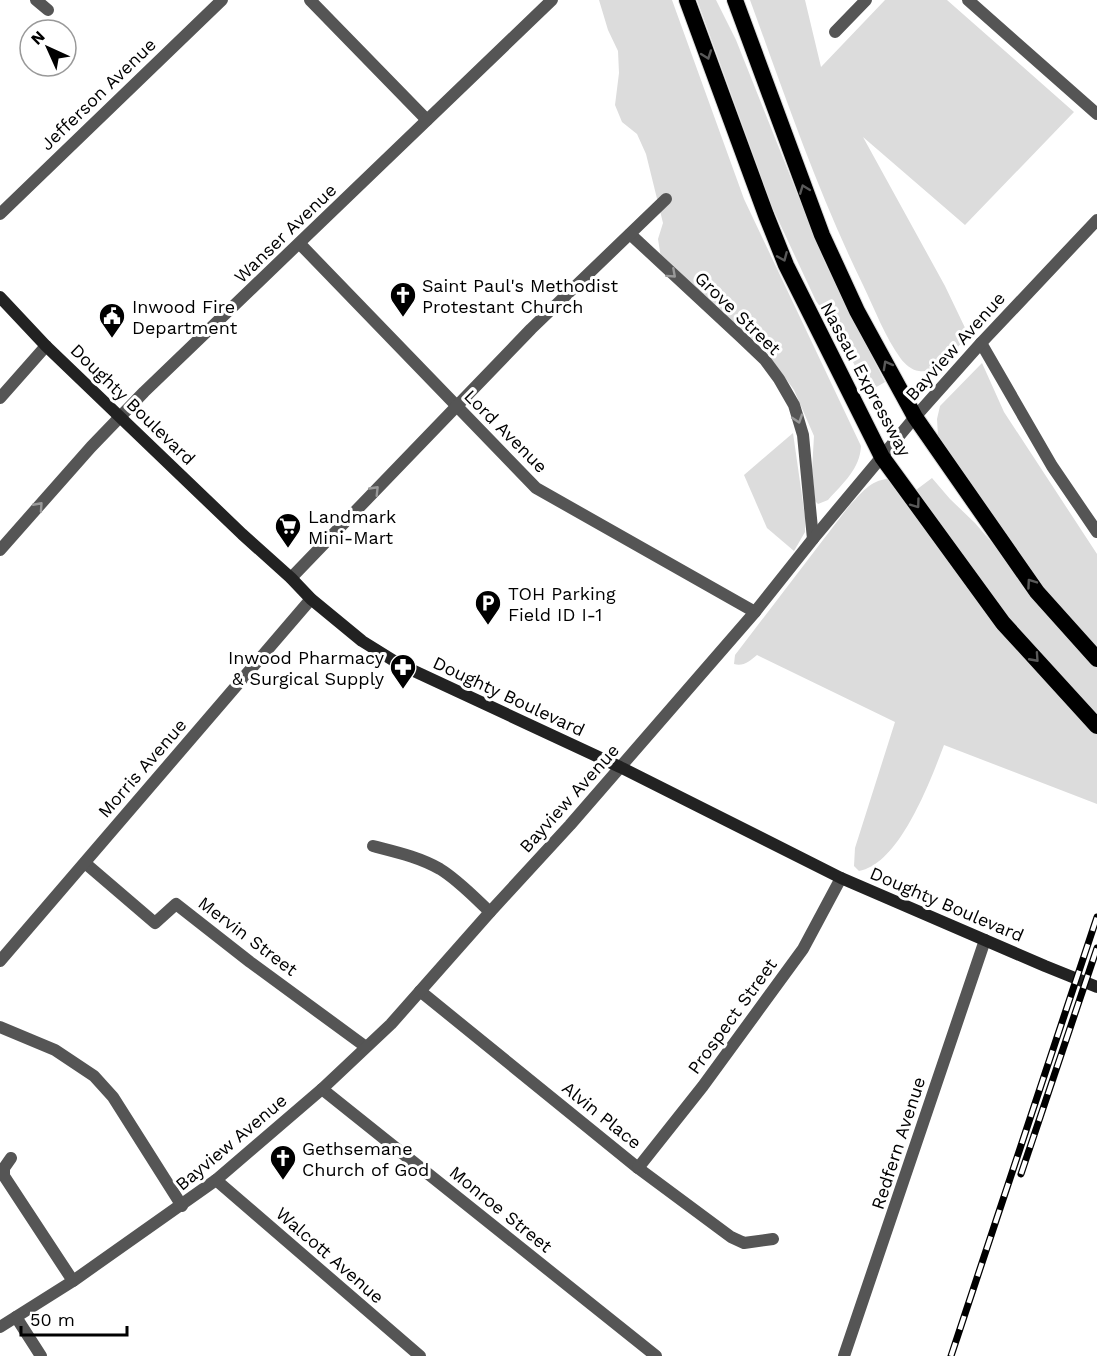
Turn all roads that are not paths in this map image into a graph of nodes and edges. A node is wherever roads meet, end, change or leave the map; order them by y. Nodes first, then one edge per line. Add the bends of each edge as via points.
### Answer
1 (36, 0) edge
2 (222, 0) edge
3 (310, 0) edge
4 (552, 0) edge
5 (687, 0) edge
6 (735, 0) edge
7 (866, 0) edge
8 (968, 0) edge
9 (48, 10) dead end
10 (835, 32) dead end
11 (1097, 114) edge
12 (427, 120) junction
13 (666, 199) dead end
14 (0, 214) edge
15 (1097, 220) edge
16 (630, 234) junction
17 (300, 244) junction
18 (0, 297) edge
19 (981, 343) junction
20 (46, 345) junction
21 (0, 398) edge
22 (456, 406) junction
23 (915, 417) junction
24 (120, 418) junction
25 (882, 457) junction
26 (1097, 532) edge
27 (813, 539) junction
28 (0, 550) edge
29 (291, 578) junction
30 (311, 598) junction
31 (755, 612) junction
32 (1097, 659) edge
33 (1097, 726) edge
34 (620, 767) junction
35 (373, 846) dead end
36 (85, 863) junction
37 (841, 878) junction
38 (490, 912) junction
39 (985, 940) junction
40 (0, 961) edge
41 (1097, 987) edge
42 (420, 991) junction
43 (0, 1027) edge
44 (366, 1047) junction
45 (322, 1089) junction
46 (11, 1158) dead end
47 (638, 1167) junction
48 (216, 1180) junction
49 (182, 1206) junction
50 (773, 1239) dead end
51 (73, 1281) junction
52 (16, 1317) junction
53 (0, 1327) edge
54 (41, 1356) edge
55 (420, 1356) edge
56 (656, 1356) edge
57 (844, 1356) edge

1 - 9 street
2 - 14 street, Jefferson Avenue
3 - 12 street
4 - 12 street, Wanser Avenue
5 -> 25 highway, Nassau Expressway via 786,265
23 -> 6 highway, Nassau Expressway via 853,303 822,235
7 - 10 street
8 - 11 street
12 - 17 street, Wanser Avenue
13 - 16 street
15 - 19 street, Bayview Avenue
16 - 22 street
16 -> 27 street, Grove Street via 765,360 779,379 794,405 803,435
17 - 22 street, Lord Avenue
17 - 24 street, Wanser Avenue
18 - 20 main road, Doughty Boulevard
19 - 23 street, Bayview Avenue
19 - 26 street via 1052,466
20 - 21 street
20 - 24 main road, Doughty Boulevard
29 -> 22 street
22 - 31 street, Lord Avenue via 536,488
23 - 25 street, Bayview Avenue
32 -> 23 highway, Nassau Expressway via 1037,592
28 -> 24 street, Wanser Avenue
24 - 29 main road, Doughty Boulevard
25 - 27 street, Bayview Avenue
25 -> 33 highway, Nassau Expressway via 1003,623
27 - 31 street, Bayview Avenue
29 - 30 main road, Doughty Boulevard
30 - 34 main road, Doughty Boulevard via 362,641 399,664
30 - 36 street, Morris Avenue
31 - 34 street, Bayview Avenue
34 - 37 main road, Doughty Boulevard
34 - 38 street, Bayview Avenue
35 - 38 street via 409,855 440,869
36 - 40 street, Morris Avenue
36 - 44 street, Mervin Street via 155,923 176,904
37 - 39 main road, Doughty Boulevard
37 - 47 street, Prospect Street via 803,949
38 - 42 street, Bayview Avenue
39 - 41 main road, Doughty Boulevard
39 - 57 street, Redfern Avenue
42 - 44 street, Bayview Avenue
42 - 47 street, Alvin Place
43 - 49 street via 55,1050 94,1076 113,1098
44 - 45 street, Bayview Avenue
45 - 48 street, Bayview Avenue
45 - 56 street, Monroe Street
46 - 51 street via 4,1176
47 - 50 street, Alvin Place via 735,1239 753,1243
48 - 49 street, Bayview Avenue
48 - 55 street, Walcott Avenue
49 - 51 street, Bayview Avenue
51 - 52 street, Bayview Avenue
52 - 53 street, Bayview Avenue
52 - 54 street

